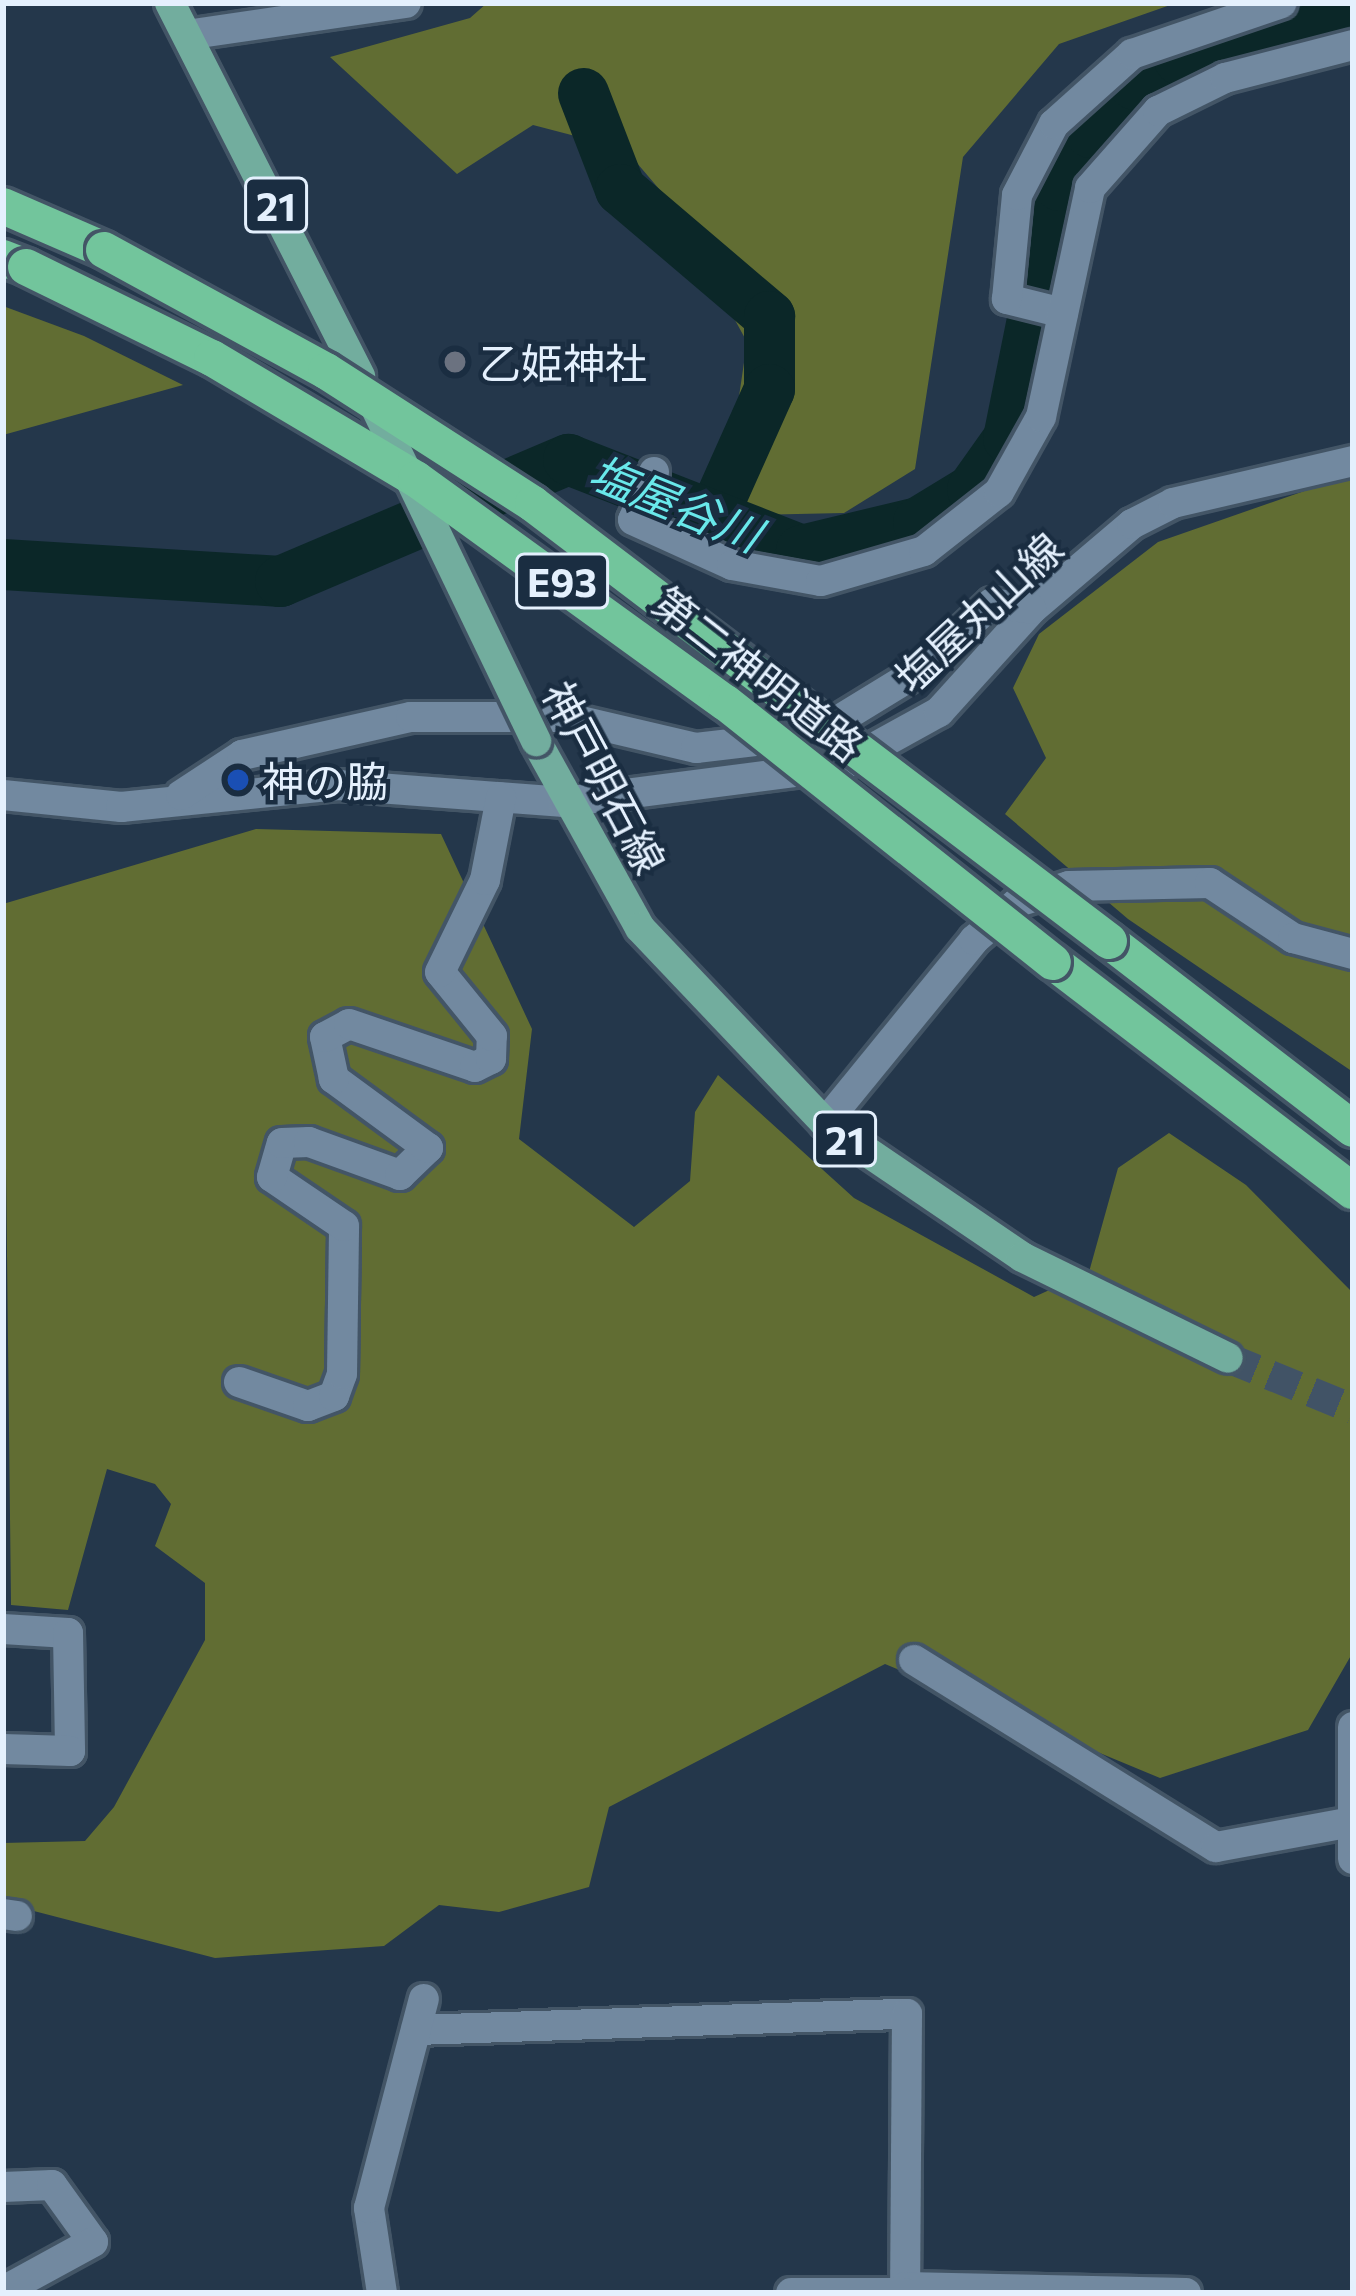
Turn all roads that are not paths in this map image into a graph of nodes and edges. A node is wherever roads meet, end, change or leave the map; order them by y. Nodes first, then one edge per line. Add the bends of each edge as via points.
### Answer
1 (170, 3) edge
2 (406, 3) edge
3 (1282, 3) edge
4 (193, 34) junction
5 (1353, 45) edge
6 (3, 206) edge
7 (15, 263) edge
8 (1063, 313) junction
9 (1353, 461) edge
10 (654, 472) dead end
11 (1032, 609) junction
12 (3, 795) edge
13 (180, 796) junction
14 (501, 797) junction
15 (564, 802) junction
16 (1353, 954) edge
17 (1346, 1122) edge
18 (825, 1123) junction
19 (1353, 1191) edge
20 (1228, 1358) tunnel mouth
21 (239, 1382) dead end
22 (3, 1629) edge
23 (914, 1660) dead end
24 (1353, 1727) edge
25 (3, 1749) edge
26 (1347, 1823) junction
27 (1353, 1859) edge
28 (424, 1999) dead end
29 (416, 2030) junction
30 (3, 2187) edge
31 (904, 2290) edge
32 (3, 2291) edge
33 (1056, 2292) edge
34 (382, 2293) edge
35 (791, 2293) edge
36 (1186, 2293) edge

1 - 4 main road, 神戸明石線 / 21
2 - 4 street
3 - 8 street via 1132,54 1054,124 1017,195 1007,299
4 - 15 main road, 神戸明石線 / 21, bridge
5 - 8 street via 1225,78 1158,111 1090,188
6 - 17 highway, 第二神明道路 / E93, bridge via 104,250 326,370 533,504
7 - 19 highway, 第二神明道路 / E93, bridge via 212,358 416,479 727,703
8 - 10 street via 1041,417 999,492 924,551 821,581 732,566 633,520
9 - 11 street, 塩屋丸山線 via 1173,503
11 - 13 street via 992,603 922,669 816,734 697,748 565,717 411,717 242,755
11 - 15 street, 塩屋丸山線 via 939,712 841,766
12 - 13 street, 塩屋丸山線 via 121,807
13 - 14 street, 塩屋丸山線 via 338,785
14 - 15 street, 塩屋丸山線
14 - 21 street via 485,880 440,972 492,1036 490,1059 475,1067 349,1024 325,1037 334,1079 428,1148 400,1175 309,1142 282,1143 272,1177 344,1226 342,1374 334,1396 308,1406
15 - 18 main road, 神戸明石線 / 21 via 653,945
16 - 18 street via 1293,938 1210,883 1052,891 1018,902 974,940
18 - 20 main road, 神戸明石線 / 21 via 1022,1257
22 - 25 street via 68,1633 70,1751
23 - 26 street via 1216,1847
24 - 26 street
26 - 27 street
28 - 29 street
29 - 31 street via 907,2014
29 - 34 street via 369,2208
30 - 32 street via 52,2185 93,2242
31 - 33 street
31 - 35 street
33 - 36 street

